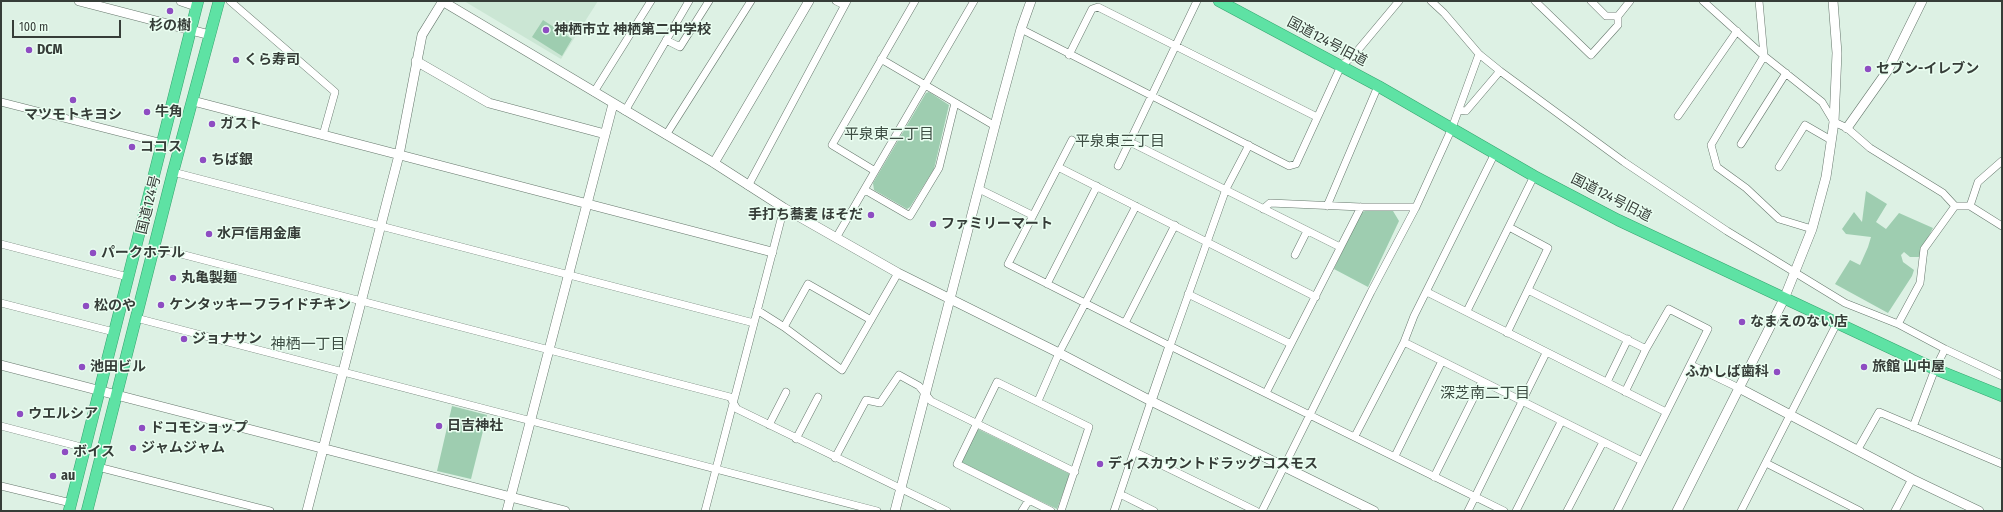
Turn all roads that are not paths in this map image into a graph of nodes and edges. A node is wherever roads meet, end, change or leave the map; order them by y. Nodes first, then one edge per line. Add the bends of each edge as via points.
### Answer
1 (79, 1) edge
2 (181, 1) edge
3 (219, 1) edge
4 (230, 1) edge
5 (443, 1) edge
6 (651, 1) edge
7 (689, 1) edge
8 (709, 1) edge
9 (751, 1) edge
10 (809, 1) edge
11 (836, 1) edge
12 (915, 1) edge
13 (974, 1) edge
14 (1031, 1) edge
15 (1196, 1) edge
16 (1219, 1) edge
17 (1399, 1) edge
18 (1431, 1) edge
19 (1535, 1) edge
20 (1591, 1) edge
21 (1630, 1) edge
22 (1703, 1) edge
23 (1759, 1) edge
24 (1833, 1) edge
25 (1922, 1) edge
26 (846, 3) edge
27 (197, 4) edge
28 (1618, 16) junction
29 (1020, 29) junction
30 (190, 30) junction
31 (1737, 31) junction
32 (210, 35) junction
33 (666, 40) junction
34 (1175, 45) junction
35 (1479, 54) junction
36 (1069, 55) junction
37 (1764, 56) junction
38 (881, 60) junction
39 (416, 61) junction
40 (1341, 66) junction
41 (1500, 71) junction
42 (1786, 73) junction
43 (926, 85) junction
44 (1378, 86) junction
45 (594, 92) junction
46 (1151, 95) junction
47 (193, 101) junction
48 (1, 102) edge
49 (955, 103) junction
50 (613, 104) junction
51 (1459, 110) junction
52 (625, 111) junction
53 (1678, 116) dead end
54 (1317, 117) junction
55 (1834, 122) junction
56 (995, 126) junction
57 (1452, 128) junction
58 (1847, 128) junction
59 (605, 134) junction
60 (323, 135) junction
61 (666, 135) junction
62 (1072, 140) dead end
63 (1831, 140) junction
64 (1130, 142) junction
65 (162, 143) junction
66 (1741, 144) dead end
67 (1249, 145) junction
68 (1495, 153) junction
69 (399, 155) junction
70 (2002, 161) edge
71 (714, 163) junction
72 (1058, 166) junction
73 (1118, 166) dead end
74 (1779, 167) dead end
75 (875, 171) junction
76 (173, 172) junction
77 (1534, 176) junction
78 (748, 186) junction
79 (1097, 186) junction
80 (979, 189) junction
81 (1226, 189) junction
82 (865, 190) junction
83 (588, 203) junction
84 (1136, 206) junction
85 (1327, 206) junction
86 (1955, 206) junction
87 (1970, 206) junction
88 (1361, 207) junction
89 (1416, 207) junction
90 (784, 208) junction
91 (1263, 209) junction
92 (1032, 215) junction
93 (381, 225) junction
94 (1175, 225) junction
95 (2002, 226) edge
96 (1509, 227) junction
97 (1812, 228) junction
98 (1307, 231) junction
99 (836, 238) junction
100 (1207, 242) junction
101 (1, 244) edge
102 (1340, 247) junction
103 (154, 248) junction
104 (772, 252) junction
105 (1295, 255) dead end
106 (898, 273) junction
107 (568, 274) junction
108 (1795, 274) junction
109 (128, 277) junction
110 (1047, 284) junction
111 (1528, 290) junction
112 (1427, 292) junction
113 (1188, 294) junction
114 (1316, 296) junction
115 (951, 299) junction
116 (1784, 299) junction
117 (362, 301) junction
118 (1085, 303) junction
119 (1, 304) edge
120 (757, 310) junction
121 (1467, 311) junction
122 (136, 318) junction
123 (870, 320) junction
124 (754, 322) junction
125 (1125, 323) junction
126 (1836, 323) junction
127 (1898, 324) junction
128 (784, 327) junction
129 (114, 332) junction
130 (1506, 333) junction
131 (1628, 339) junction
132 (1404, 342) junction
133 (1291, 344) junction
134 (1170, 346) junction
135 (548, 349) junction
136 (1646, 349) junction
137 (1945, 350) junction
138 (1059, 353) junction
139 (1546, 353) junction
140 (1442, 361) junction
141 (1, 365) edge
142 (1691, 365) junction
143 (1935, 369) junction
144 (344, 371) junction
145 (2002, 376) edge
146 (1482, 381) junction
147 (1607, 382) junction
148 (1739, 388) junction
149 (100, 390) junction
150 (786, 392) dead end
151 (1625, 392) junction
152 (1266, 393) junction
153 (116, 395) junction
154 (926, 395) junction
155 (818, 396) dead end
156 (2002, 396) edge
157 (1038, 401) junction
158 (1522, 401) junction
159 (1151, 402) junction
160 (734, 403) junction
161 (1666, 412) junction
162 (1790, 415) junction
163 (1311, 416) junction
164 (530, 420) junction
165 (976, 422) junction
166 (1561, 422) junction
167 (1, 426) edge
168 (769, 426) junction
169 (1913, 427) junction
170 (1355, 436) junction
171 (796, 438) junction
172 (1602, 442) junction
173 (85, 448) junction
174 (323, 448) junction
175 (1858, 449) junction
176 (1135, 452) junction
177 (1395, 456) junction
178 (835, 458) junction
179 (1642, 462) junction
180 (1766, 463) junction
181 (2002, 464) edge
182 (1285, 466) junction
183 (98, 467) junction
184 (716, 468) junction
185 (1075, 472) junction
186 (1434, 477) junction
187 (1912, 479) junction
188 (1, 486) edge
189 (901, 489) junction
190 (1120, 494) junction
191 (1475, 496) junction
192 (510, 497) junction
193 (1028, 500) junction
194 (70, 507) edge
195 (87, 511) edge
196 (270, 511) edge
197 (307, 511) edge
198 (507, 511) edge
199 (565, 511) edge
200 (705, 511) edge
201 (877, 511) edge
202 (895, 511) edge
203 (947, 511) edge
204 (1022, 511) edge
205 (1051, 511) edge
206 (1061, 511) edge
207 (1114, 511) edge
208 (1154, 511) edge
209 (1256, 511) edge
210 (1262, 511) edge
211 (1374, 511) edge
212 (1468, 511) edge
213 (1504, 511) edge
214 (1516, 511) edge
215 (1567, 511) edge
216 (1617, 511) edge
217 (1677, 511) edge
218 (1741, 511) edge
219 (1860, 511) edge
220 (1896, 511) edge
221 (1979, 511) edge

1 - 30 street
2 - 27 street
3 - 32 highway, 国道124号
4 - 60 street via 335,92
5 - 39 street via 422,35
5 - 45 street
6 - 45 street
7 - 33 street
8 - 33 street via 680,47
9 - 61 street
10 - 71 street
11 - 26 street
12 - 38 street
13 - 43 street
14 - 29 street
15 - 34 street
16 - 40 highway, 国道124号旧道
17 - 40 street via 1353,56
18 - 35 street
19 - 28 street via 1591,55 1618,25
20 - 28 street via 1606,16
21 - 28 street
22 - 31 street
23 - 37 street
24 - 55 street via 1837,53
25 - 58 street via 1888,70
26 - 78 street
27 - 30 highway, 国道124号
29 - 36 street
29 - 56 street
30 - 32 street
30 - 65 highway, 国道124号
31 - 37 street
31 - 53 street
32 - 47 highway, 国道124号
33 - 52 street
34 - 36 street via 1098,7 1092,9
34 - 46 street
34 - 54 street
35 - 41 street
35 - 51 street
36 - 46 street
37 - 42 street
37 - 97 street via 1712,145 1716,167 1746,188 1779,219
38 - 43 street
38 - 75 street via 832,145
39 - 59 street via 489,103
39 - 69 street
40 - 44 highway, 国道124号旧道
40 - 54 street
41 - 51 street via 1466,111
41 - 108 street via 1631,167
42 - 55 street via 1822,102
42 - 66 street
43 - 49 street
43 - 75 street
44 - 57 highway, 国道124号旧道
44 - 85 street
45 - 50 street
46 - 64 street
46 - 67 street
47 - 60 street
47 - 76 highway, 国道124号
48 - 65 street
49 - 56 street
49 - 82 street via 939,168 910,216
50 - 52 street
50 - 59 street
51 - 57 street
52 - 61 street
54 - 67 street via 1296,164 1289,166
55 - 58 street
55 - 63 street
56 - 80 street
57 - 68 highway, 国道124号旧道
57 - 89 street
58 - 86 street via 1870,148 1943,193
59 - 83 street
60 - 69 street
61 - 71 street
62 - 72 street
63 - 74 street via 1805,125
63 - 97 street via 1826,177
64 - 73 street
64 - 81 street
65 - 109 highway, 国道124号
67 - 81 street
68 - 77 highway, 国道124号旧道
68 - 112 street
69 - 83 street
69 - 93 street
70 - 87 street via 1978,182
71 - 78 street
72 - 79 street
72 - 92 street
75 - 82 street
76 - 93 street
76 - 103 highway, 国道124号
77 - 96 street
77 - 116 highway, 国道124号旧道 via 1618,220
78 - 90 street
79 - 84 street
79 - 110 street
80 - 92 street
80 - 115 street
81 - 91 street
81 - 100 street
82 - 99 street
83 - 104 street
83 - 107 street
84 - 94 street
84 - 118 street
85 - 88 street
85 - 91 street via 1270,203
86 - 87 street
86 - 127 street via 1924,249 1920,283
87 - 95 street
88 - 89 street
88 - 102 street
89 - 163 street via 1371,292
90 - 99 street
90 - 104 street
91 - 98 street
92 - 110 street via 1008,264
93 - 107 street
93 - 117 street
94 - 100 street
94 - 125 street
96 - 111 street via 1548,248
96 - 121 street
97 - 108 street
98 - 102 street
98 - 105 street
99 - 106 street
100 - 113 street
100 - 114 street
101 - 109 street
102 - 114 street
103 - 117 street
103 - 122 highway, 国道124号
104 - 120 street
106 - 115 street
106 - 123 street
107 - 124 street
107 - 135 street
108 - 116 street
108 - 127 street via 1845,303
109 - 129 highway, 国道124号
110 - 118 street
111 - 130 street
111 - 131 street
112 - 121 street
112 - 132 street
113 - 133 street
113 - 134 street
114 - 133 street
115 - 138 street
115 - 154 street
116 - 126 highway, 国道124号旧道
116 - 148 street
117 - 135 street
117 - 144 street
118 - 125 street
118 - 138 street
119 - 129 street
120 - 124 street
120 - 128 street
121 - 130 street
122 - 144 street
122 - 153 highway, 国道124号
123 - 128 street via 808,284
123 - 128 street via 842,370
124 - 160 street
125 - 134 street
126 - 143 highway, 国道124号旧道
126 - 162 street
127 - 137 street
129 - 149 highway, 国道124号
130 - 139 street
131 - 136 street
131 - 147 street
132 - 140 street
132 - 170 street
133 - 152 street
134 - 152 street
134 - 159 street
135 - 160 street via 730,397
135 - 164 street
136 - 142 street via 1669,309 1708,329
136 - 151 street
137 - 143 street
137 - 145 street
138 - 157 street
138 - 159 street
139 - 147 street
139 - 158 street
140 - 146 street
140 - 177 street
141 - 149 street
142 - 148 street
142 - 161 street
143 - 156 highway, 国道124号旧道
143 - 169 street
144 - 164 street
144 - 174 street
146 - 158 street
146 - 186 street
147 - 151 street
148 - 162 street
148 - 217 street
149 - 153 street
149 - 173 highway, 国道124号
150 - 168 street
151 - 161 street
152 - 163 street
153 - 174 street
153 - 183 highway, 国道124号
154 - 165 street via 931,401
154 - 178 street via 919,386 899,375 880,403 866,400
154 - 189 street
155 - 171 street
157 - 165 street via 997,382
157 - 185 street via 1089,428
158 - 166 street
158 - 191 street
159 - 176 street
159 - 182 street
160 - 168 street via 737,409
160 - 184 street
161 - 179 street
162 - 175 street
162 - 180 street
163 - 170 street
163 - 182 street
164 - 184 street
164 - 192 street
165 - 185 street
165 - 193 street via 957,464
166 - 172 street
166 - 214 street
167 - 173 street
168 - 171 street
169 - 175 street via 1878,412
169 - 181 street
170 - 177 street
171 - 178 street
172 - 179 street
172 - 215 street
173 - 194 highway, 国道124号
174 - 192 street
174 - 197 street
175 - 187 street
176 - 190 street
176 - 209 street
177 - 186 street
178 - 189 street
179 - 216 street
180 - 218 street
180 - 219 street
182 - 210 street
182 - 211 street
183 - 195 highway, 国道124号
183 - 196 street
184 - 200 street
184 - 201 street
185 - 206 street
186 - 191 street
187 - 220 street
187 - 221 street
188 - 194 street
189 - 202 street
189 - 203 street
190 - 207 street
190 - 208 street
191 - 212 street
191 - 213 street
192 - 198 street
192 - 199 street
193 - 204 street
193 - 205 street

